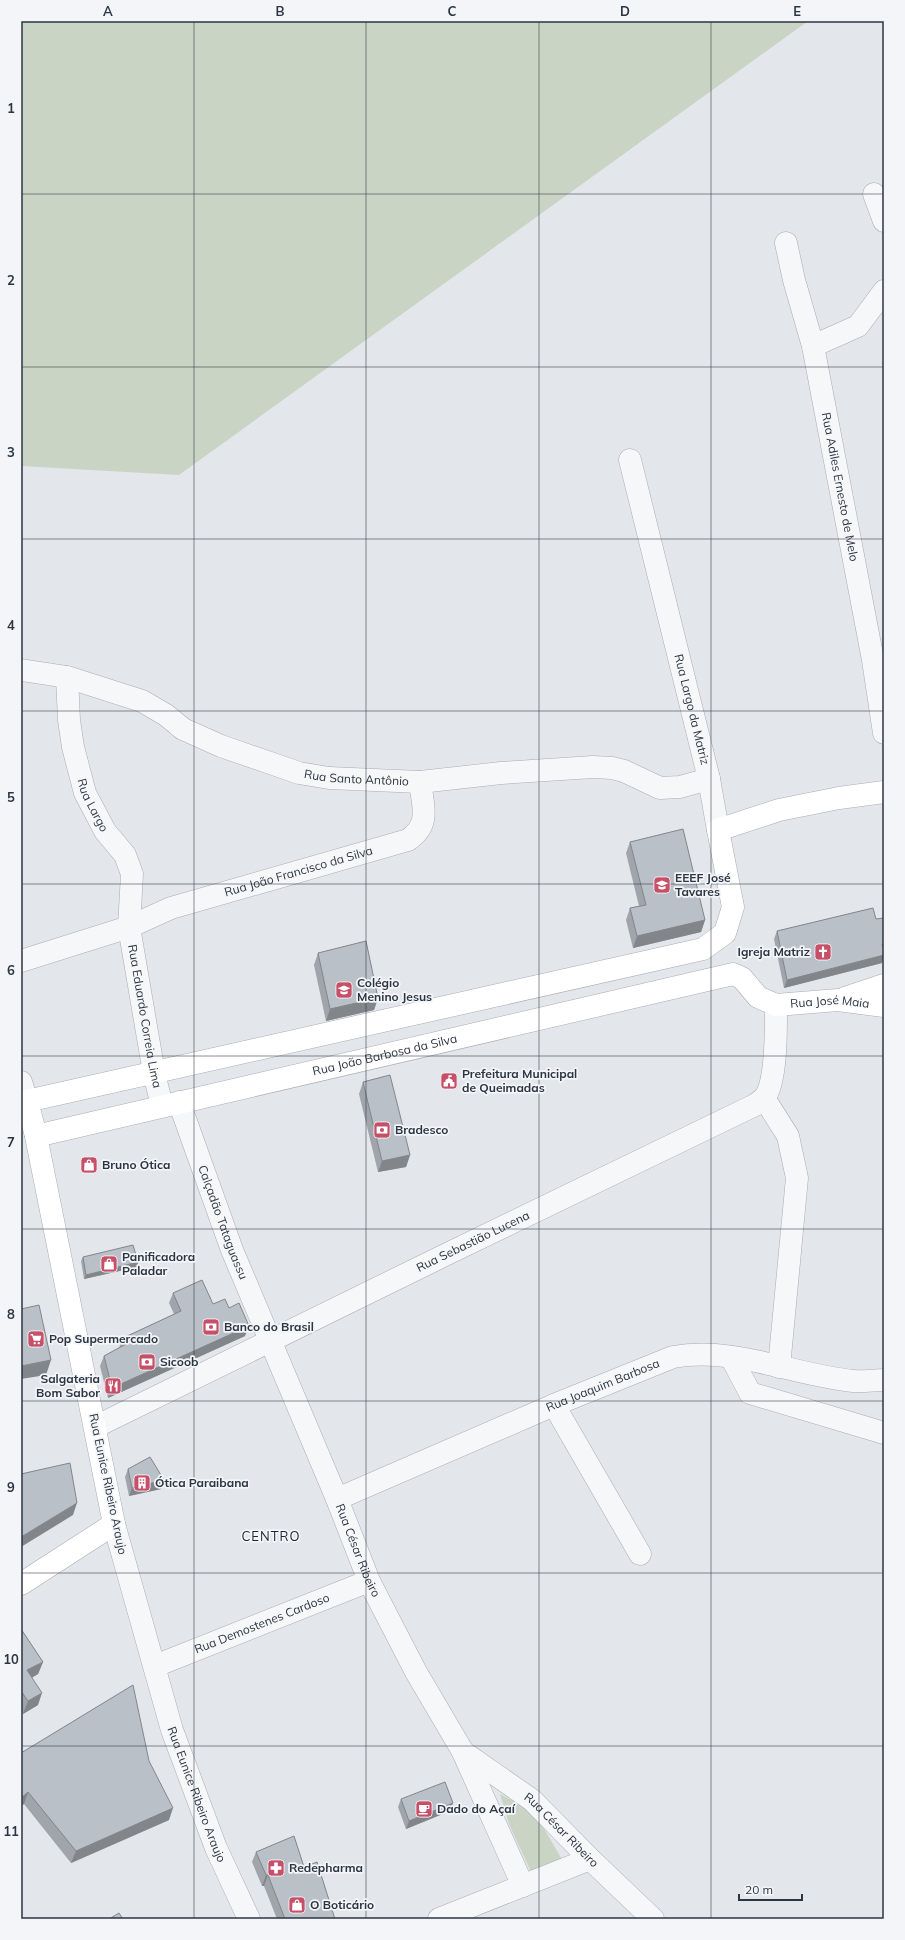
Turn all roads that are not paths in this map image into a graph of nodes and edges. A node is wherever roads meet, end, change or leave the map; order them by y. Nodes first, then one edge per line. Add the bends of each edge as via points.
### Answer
1 (874, 194) dead end
2 (884, 221) edge
3 (786, 243) dead end
4 (884, 291) edge
5 (814, 346) junction
6 (630, 460) dead end
7 (879, 659) edge
8 (21, 670) edge
9 (67, 676) junction
10 (884, 733) edge
11 (709, 779) junction
12 (420, 782) junction
13 (884, 792) edge
14 (718, 830) junction
15 (130, 927) junction
16 (21, 961) edge
17 (884, 985) edge
18 (838, 1000) junction
19 (776, 1005) junction
20 (884, 1006) edge
21 (154, 1073) junction
22 (24, 1092) edge
23 (764, 1098) junction
24 (170, 1104) junction
25 (36, 1136) junction
26 (271, 1340) junction
27 (731, 1357) junction
28 (779, 1367) junction
29 (884, 1380) edge
30 (554, 1405) junction
31 (96, 1427) junction
32 (884, 1433) edge
33 (337, 1498) junction
34 (114, 1524) junction
35 (640, 1554) dead end
36 (368, 1581) junction
37 (21, 1584) edge
38 (155, 1666) junction
39 (462, 1752) junction
40 (590, 1860) junction
41 (523, 1886) junction
42 (249, 1919) edge
43 (439, 1919) edge
44 (652, 1919) edge

1 - 2 street
3 - 5 street, Rua Adiles Ernesto de Melo
4 - 5 street via 858,326
5 - 7 street, Rua Adiles Ernesto de Melo
6 - 11 street, Rua Largo da Matriz
7 - 10 street, Rua Adiles Ernesto de Melo
8 - 9 street, Rua Santo Antônio
9 - 12 street, Rua Santo Antônio via 142,701 183,729 200,737 299,773 349,780
9 - 15 street, Rua Largo via 73,747 85,793 105,831 125,855 132,874
11 - 12 street, Rua Santo Antônio via 680,787 660,788 624,771 594,767 501,773
11 - 14 street, Rua Largo da Matriz
12 - 15 street, Rua João Francisco da Silva via 424,816 417,834 408,840 171,908
13 - 14 street via 779,810
14 - 21 street, Rua Largo da Matriz via 733,907 725,933 703,949
15 - 16 street, Rua João Francisco da Silva
15 - 21 street, Rua Eduardo Correia Lima
17 - 18 street
18 - 19 street, Rua José Maia
18 - 20 street, Rua José Maia
19 - 23 street via 772,1075
19 - 24 street, Rua João Barbosa da Silva via 758,997 742,978 733,974
21 - 22 street
21 - 24 street, Rua Eduardo Correia Lima
22 - 25 street, Rua Eunice Ribeiro Araujo
23 - 26 street, Rua Sebastião Lucena via 755,1105
23 - 28 street via 788,1136 797,1178
24 - 25 street, Rua João Barbosa da Silva
24 - 26 street, Calçadão Tataguassu
25 - 31 street, Rua Eunice Ribeiro Araujo
26 - 31 street, Rua Sebastião Lucena
26 - 33 street, Rua César Ribeiro
27 - 28 street, Rua Joaquim Barbosa
27 - 30 street, Rua Joaquim Barbosa via 690,1354 673,1357
27 - 32 street via 750,1393
28 - 29 street, Rua Joaquim Barbosa via 854,1381
30 - 33 street, Rua Joaquim Barbosa
30 - 35 street
31 - 34 street, Rua Eunice Ribeiro Araujo
33 - 36 street, Rua César Ribeiro
34 - 37 street
34 - 38 street, Rua Eunice Ribeiro Araujo
36 - 38 street, Rua Demostenes Cardoso
36 - 39 street, Rua César Ribeiro
38 - 42 street, Rua Eunice Ribeiro Araujo via 172,1730 194,1790 216,1848
39 - 40 street, Rua César Ribeiro via 532,1800
39 - 41 street, Rua César Ribeiro
40 - 41 street
40 - 44 street, Rua César Ribeiro
41 - 43 street

